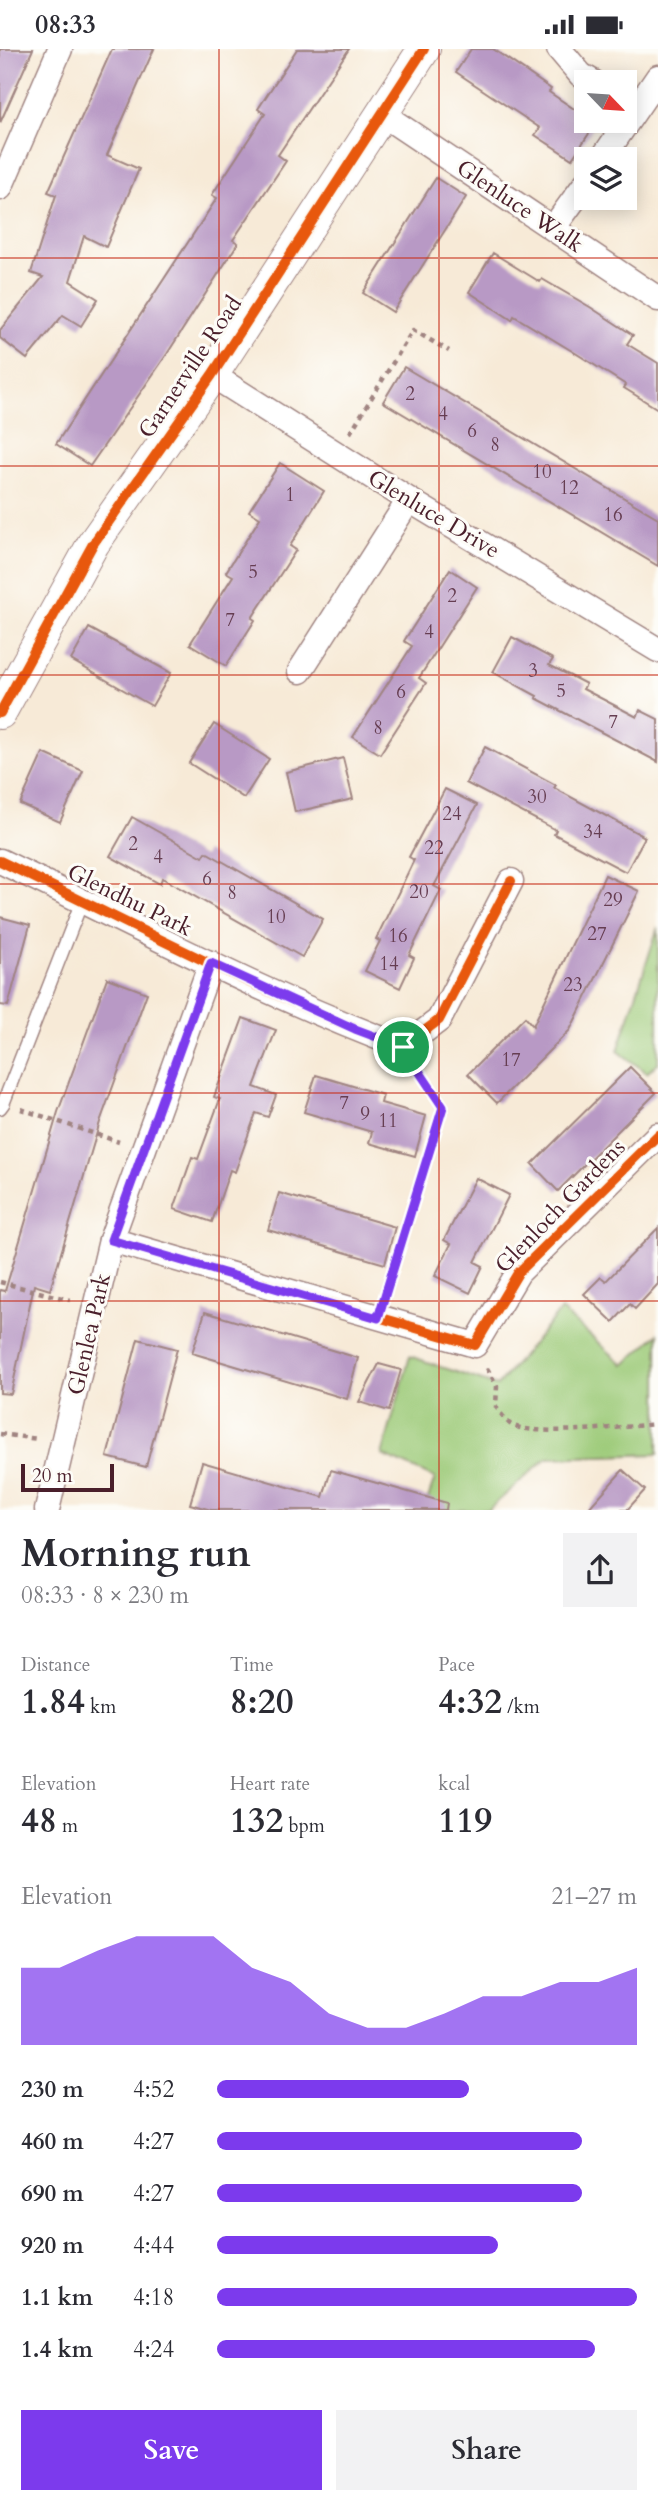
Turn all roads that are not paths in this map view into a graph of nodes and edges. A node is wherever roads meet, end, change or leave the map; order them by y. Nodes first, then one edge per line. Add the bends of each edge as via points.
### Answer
1 (60, 49) edge
2 (424, 49) edge
3 (559, 49) edge
4 (577, 70) edge
5 (658, 77) edge
6 (637, 98) edge
7 (382, 114) junction
8 (0, 188) edge
9 (574, 200) edge
10 (554, 227) junction
11 (658, 299) edge
12 (212, 375) junction
13 (409, 500) junction
14 (658, 650) edge
15 (300, 671) dead end
16 (0, 713) edge
17 (0, 860) edge
18 (512, 881) dead end
19 (82, 901) junction
20 (211, 963) junction
21 (2, 1106) edge
22 (658, 1135) edge
23 (111, 1240) junction
24 (47, 1510) edge

1 - 8 street
2 - 7 street, Garnerville Road
3 - 4 street
5 - 6 street
7 - 10 street, Glenluce Walk
7 - 12 street, Garnerville Road
9 - 10 street
10 - 11 street, Glenluce Walk
12 - 13 street, Glenluce Drive
12 - 16 street, Garnerville Road via 93,544
13 - 14 street, Glenluce Drive
13 - 15 street
17 - 19 street, Glendhu Park
18 - 20 street, Glendhu Park via 439,1020 403,1047
19 - 20 street, Glendhu Park
19 - 21 lane
20 - 23 street, Glenlea Park
22 - 23 street, Glenloch Gardens via 518,1273 475,1345
23 - 24 street, Glenlea Park

